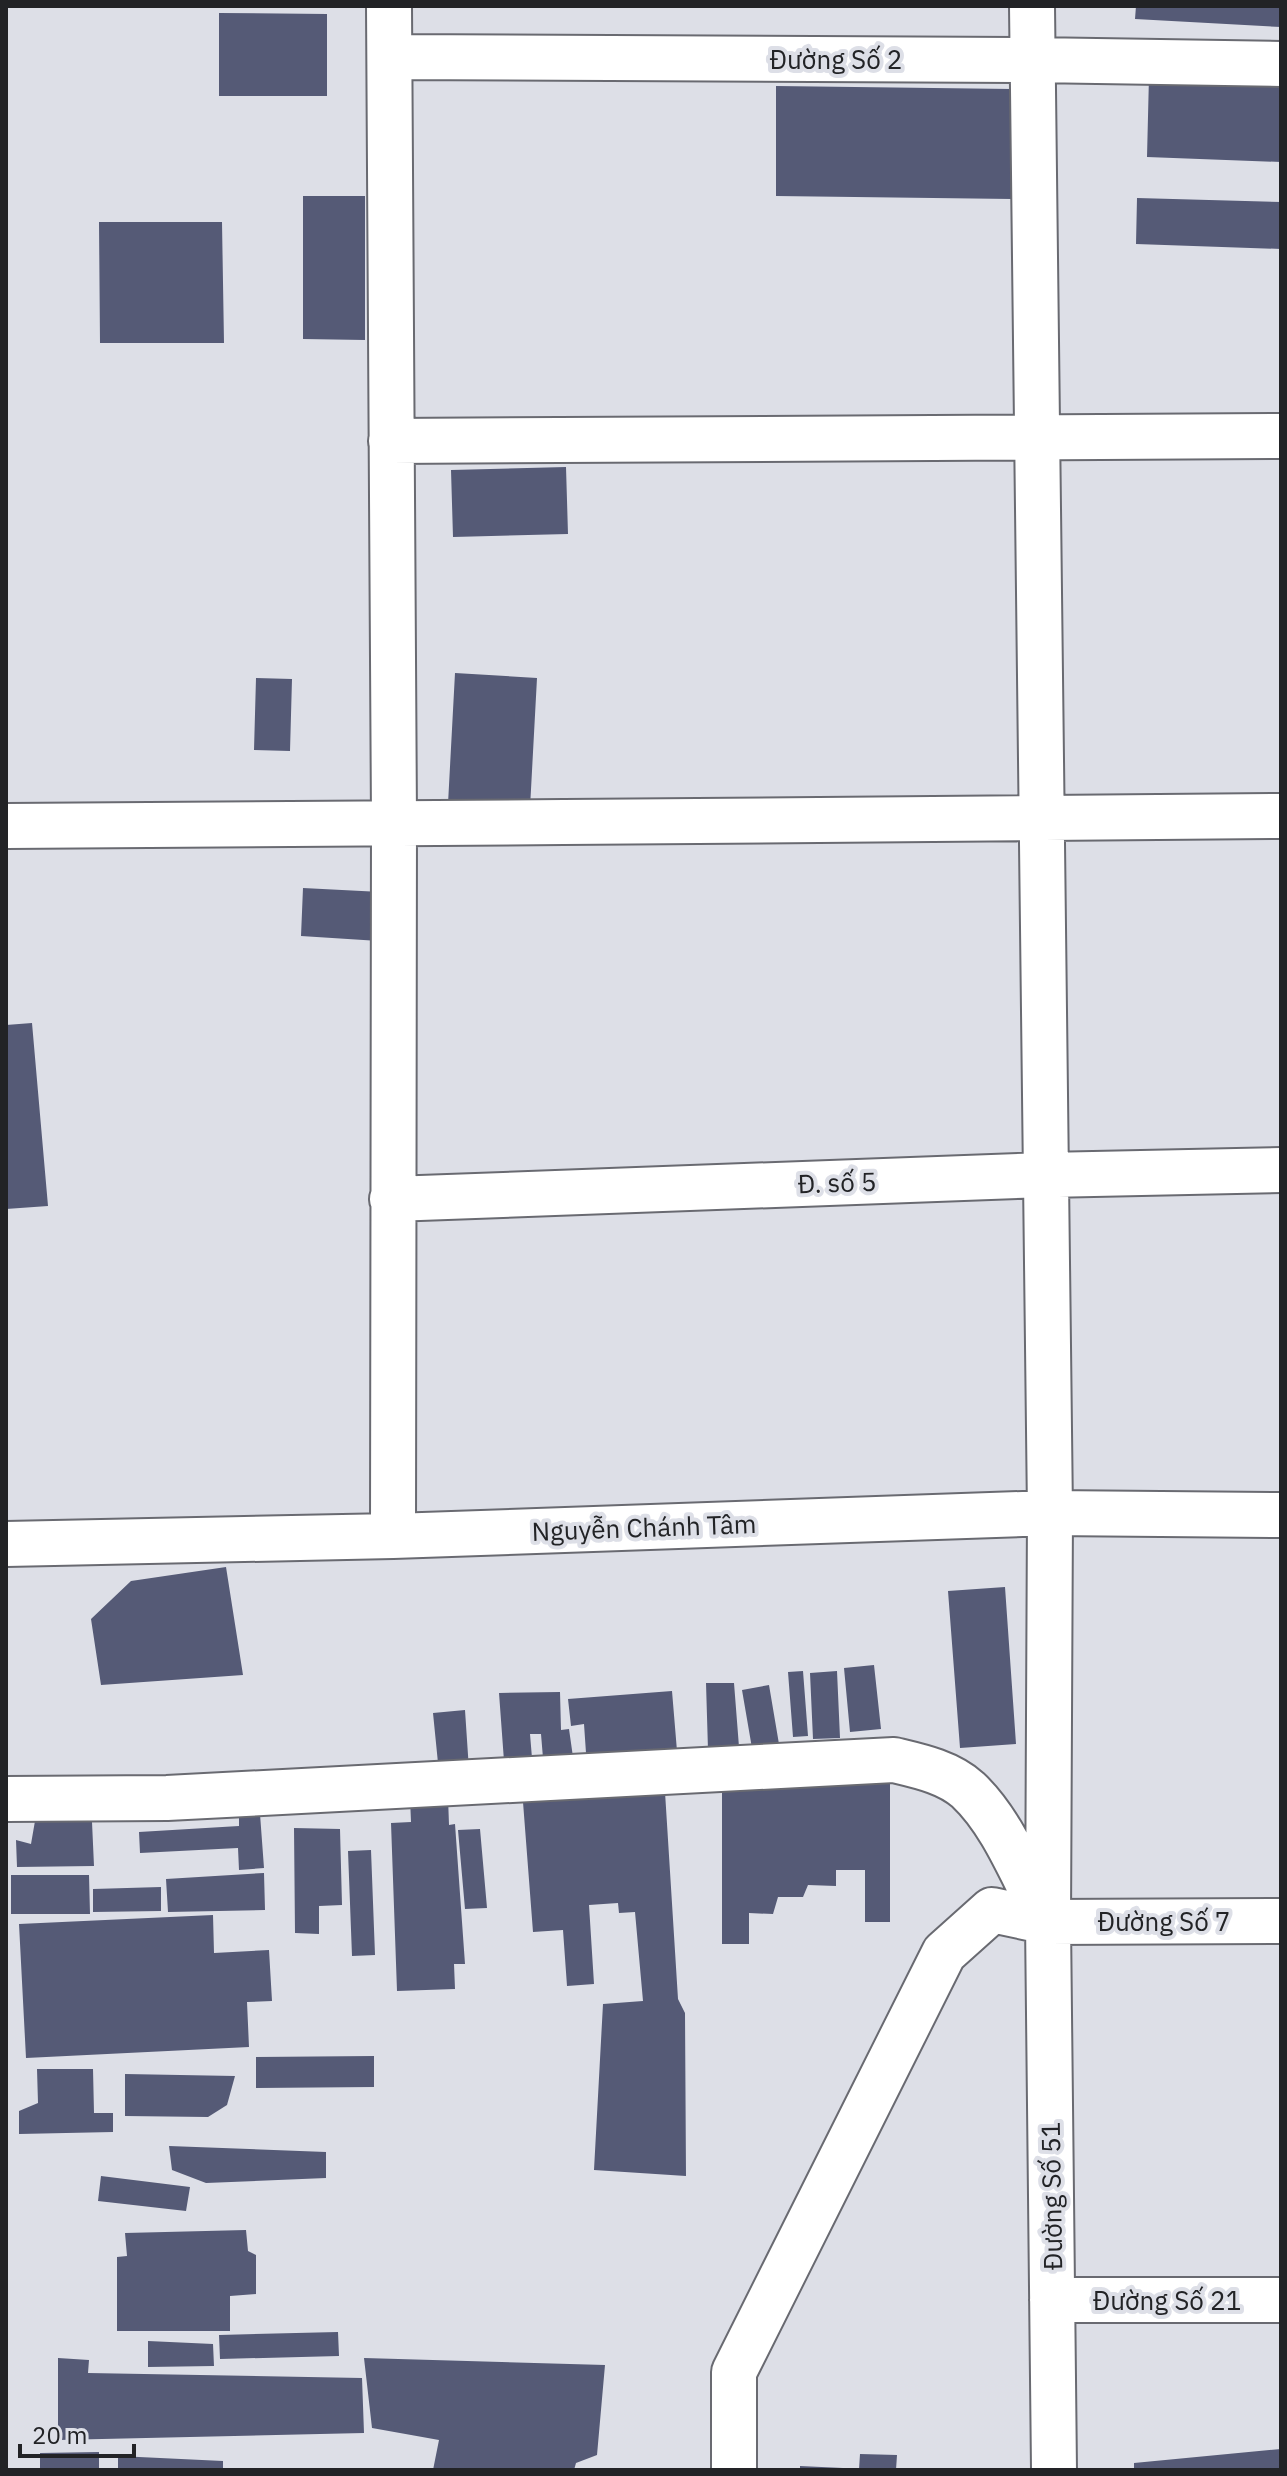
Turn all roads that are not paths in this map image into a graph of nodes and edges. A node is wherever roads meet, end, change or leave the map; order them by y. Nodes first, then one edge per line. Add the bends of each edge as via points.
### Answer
1 (389, 6) edge
2 (1032, 6) edge
3 (391, 57) junction
4 (1033, 60) junction
5 (1281, 64) edge
6 (1281, 436) edge
7 (1038, 438) junction
8 (391, 441) junction
9 (1281, 816) edge
10 (1041, 820) junction
11 (394, 821) junction
12 (6, 826) edge
13 (1281, 1170) edge
14 (1046, 1175) junction
15 (392, 1199) junction
16 (1050, 1513) junction
17 (1281, 1515) edge
18 (393, 1536) junction
19 (6, 1544) edge
20 (6, 1799) edge
21 (1281, 1921) edge
22 (1048, 1922) junction
23 (1052, 2300) junction
24 (1281, 2300) edge
25 (734, 2470) edge
26 (1054, 2470) edge

1 - 3 street
2 - 4 street, Đường Số 51
3 - 4 street, Đường Số 2
3 - 8 street
4 - 5 street, Đường Số 2
4 - 7 street, Đường Số 51
6 - 7 street
7 - 8 street
7 - 10 street, Đường Số 51
8 - 11 street
9 - 10 street
10 - 11 street
10 - 14 street, Đường Số 51
11 - 12 street
11 - 15 street
13 - 14 street, Đ. số 5
14 - 15 street, Đ. số 5
14 - 16 street, Đường Số 51
15 - 18 street
16 - 17 street, Nguyễn Chánh Tâm
16 - 18 street, Nguyễn Chánh Tâm
16 - 22 street, Đường Số 51
18 - 19 street, Nguyễn Chánh Tâm
20 - 22 street via 167,1798 894,1760 932,1769 967,1789 994,1822
21 - 22 street, Đường Số 7
22 - 23 street, Đường Số 51
22 - 25 street, Đường Số 7 via 992,1910 944,1953 734,2372
23 - 24 street, Đường Số 21
23 - 26 street, Đường Số 51

